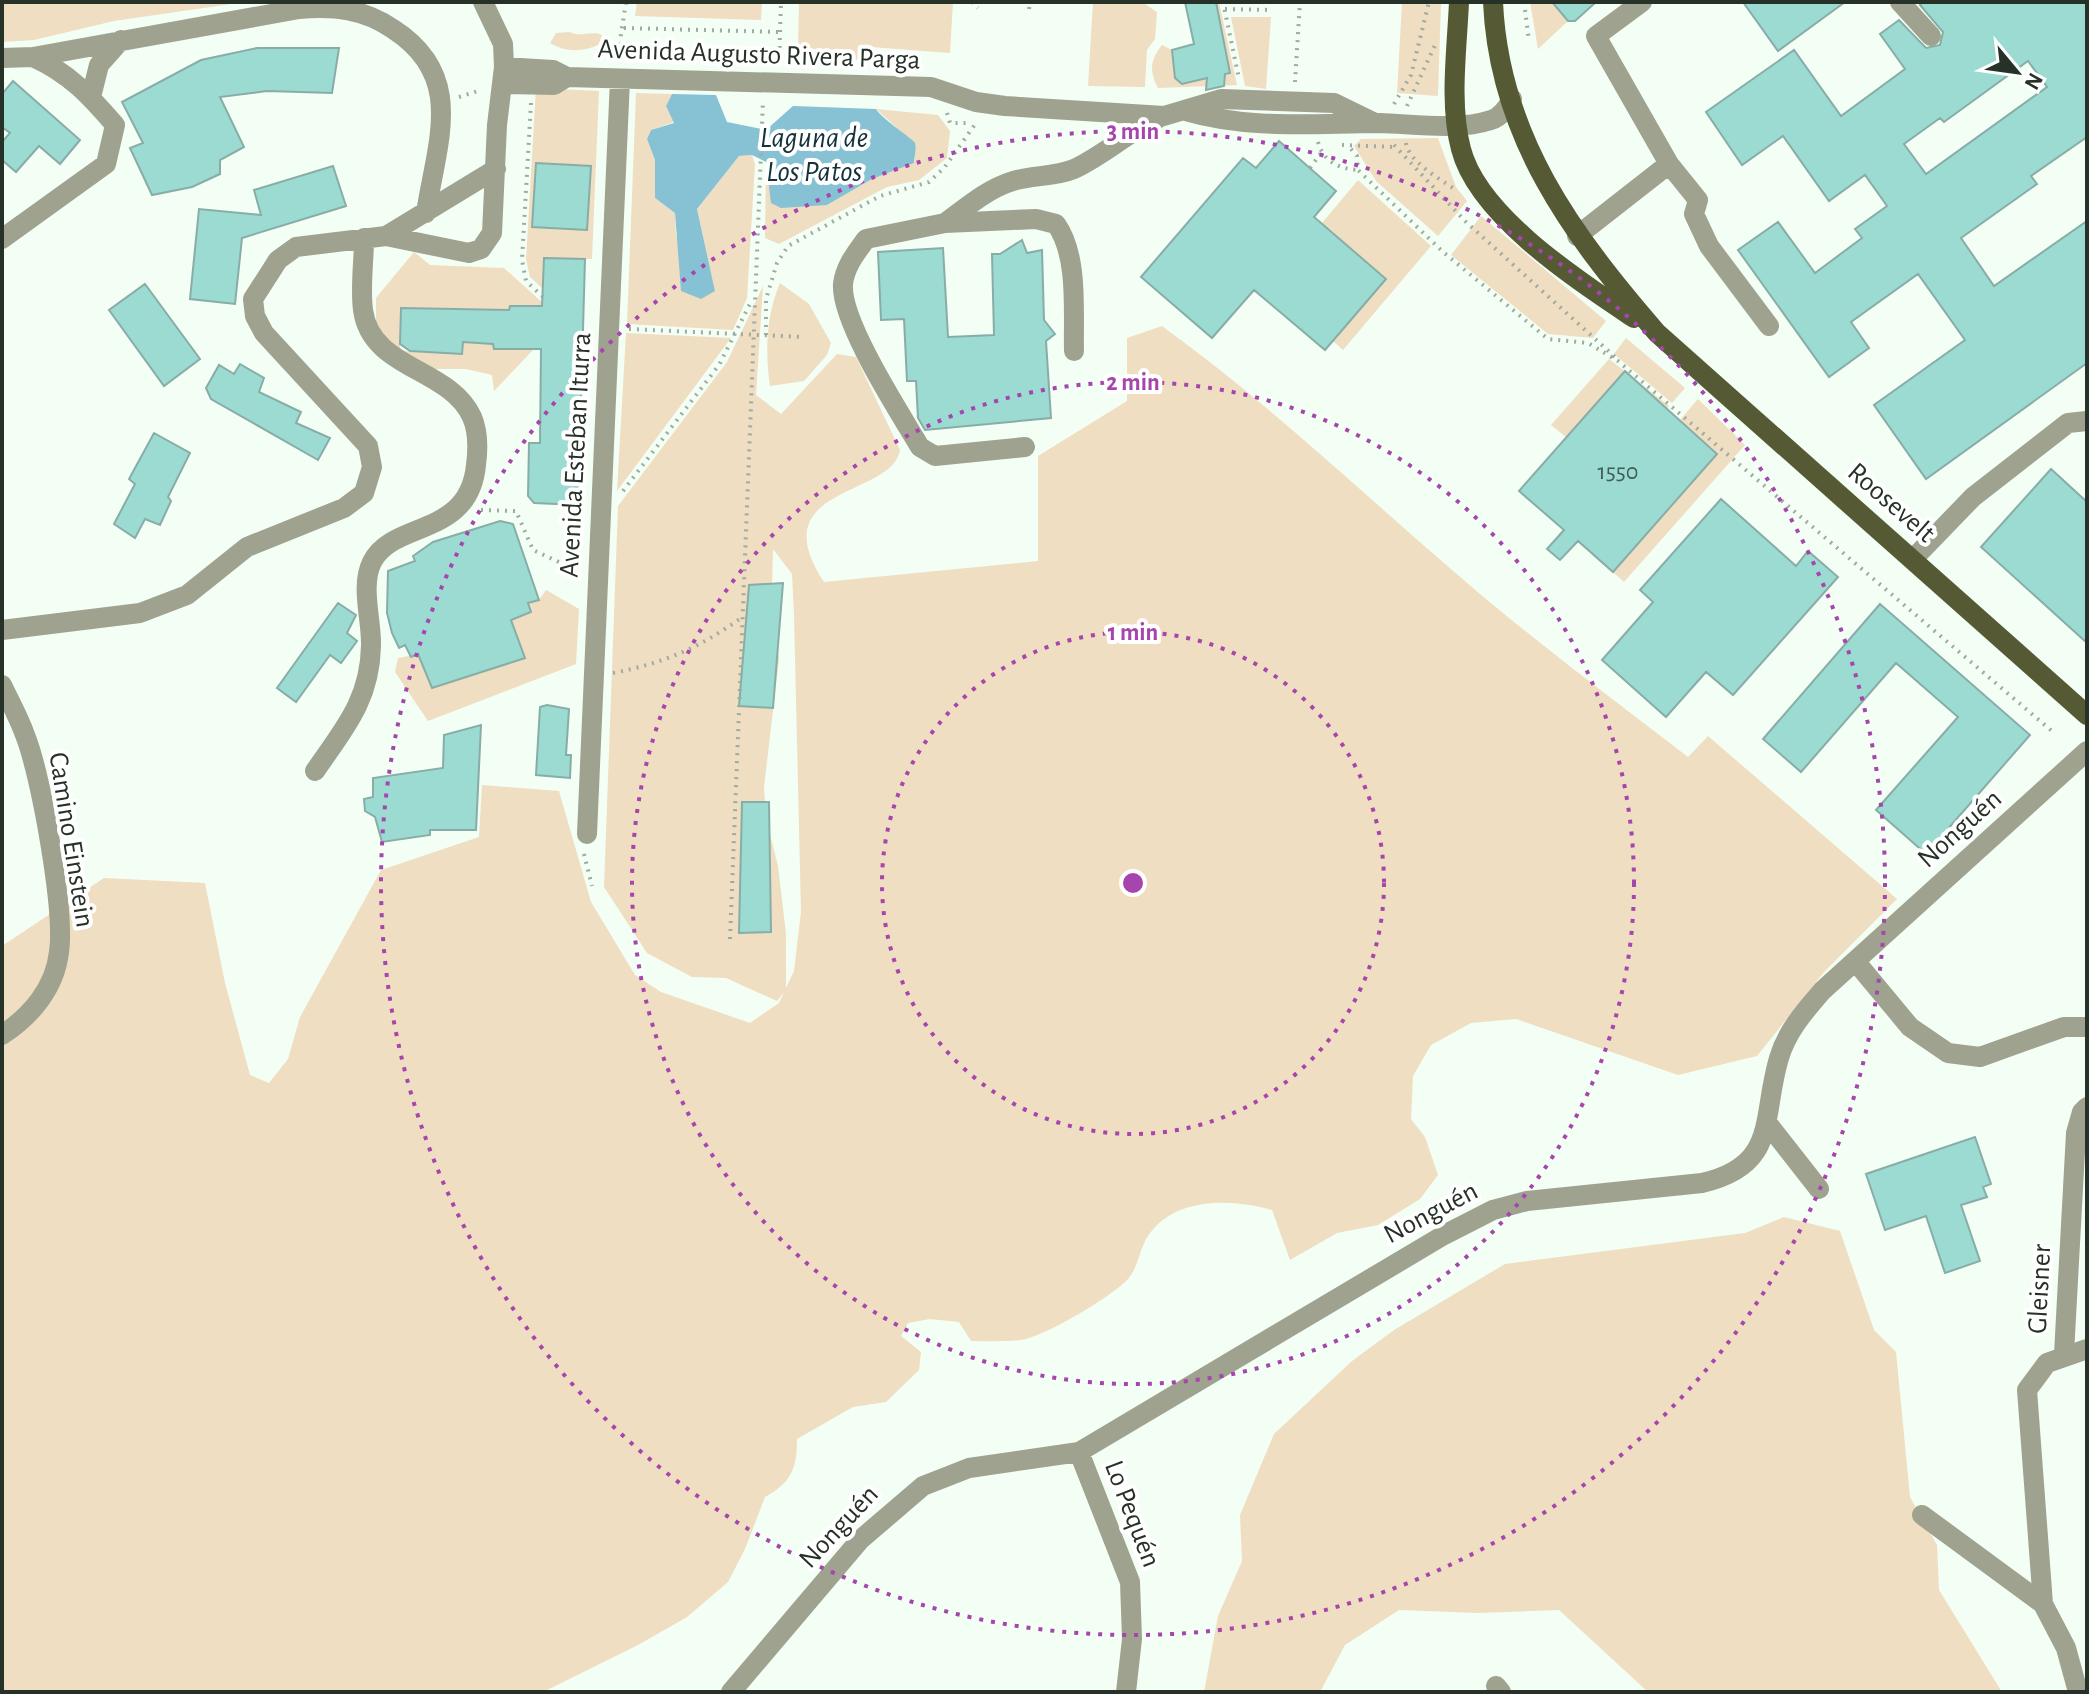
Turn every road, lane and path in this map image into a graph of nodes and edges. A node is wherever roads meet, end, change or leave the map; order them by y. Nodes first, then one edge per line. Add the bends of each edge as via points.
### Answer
1 (483, 2) edge
2 (626, 2) edge
3 (781, 2) edge
4 (972, 2) edge
5 (1030, 2) edge
6 (1223, 2) edge
7 (1300, 2) edge
8 (1459, 2) edge
9 (1493, 2) edge
10 (1524, 2) edge
11 (1642, 2) edge
12 (1900, 2) edge
13 (978, 8) dead end
14 (1029, 9) dead end
15 (1225, 9) junction
16 (1272, 10) dead end
17 (624, 28) junction
18 (780, 32) junction
19 (1931, 36) dead end
20 (121, 40) junction
21 (1529, 41) dead end
22 (33, 57) junction
23 (2, 58) edge
24 (617, 79) junction
25 (497, 80) junction
26 (1241, 85) dead end
27 (771, 88) junction
28 (91, 97) junction
29 (1512, 99) junction
30 (1306, 101) junction
31 (532, 102) dead end
32 (441, 103) junction
33 (944, 107) dead end
34 (1185, 111) junction
35 (1164, 116) junction
36 (1490, 121) junction
37 (976, 123) junction
38 (1375, 123) junction
39 (991, 124) dead end
40 (1457, 124) junction
41 (1328, 141) dead end
42 (1339, 145) dead end
43 (1349, 147) junction
44 (1394, 147) dead end
45 (1321, 153) junction
46 (1536, 162) junction
47 (1669, 164) junction
48 (1310, 168) dead end
49 (496, 169) junction
50 (1358, 170) junction
51 (426, 213) junction
52 (945, 223) junction
53 (386, 236) junction
54 (1577, 236) junction
55 (364, 238) junction
56 (2, 239) edge
57 (543, 297) dead end
58 (753, 298) junction
59 (1769, 326) dead end
60 (609, 328) junction
61 (1657, 333) junction
62 (736, 334) junction
63 (751, 334) junction
64 (766, 335) junction
65 (803, 337) dead end
66 (1074, 351) dead end
67 (2087, 421) edge
68 (1025, 447) dead end
69 (456, 509) junction
70 (601, 517) junction
71 (1913, 559) junction
72 (584, 574) dead end
73 (741, 618) junction
74 (2, 630) edge
75 (594, 677) junction
76 (2, 685) edge
77 (2087, 715) edge
78 (2053, 732) dead end
79 (2087, 751) edge
80 (315, 771) dead end
81 (587, 834) dead end
82 (730, 939) dead end
83 (1856, 962) junction
84 (2087, 1027) edge
85 (2, 1035) edge
86 (2087, 1107) edge
87 (1768, 1124) junction
88 (1819, 1189) dead end
89 (2087, 1349) edge
90 (2064, 1354) junction
91 (1079, 1452) junction
92 (1922, 1515) dead end
93 (2043, 1604) junction
94 (731, 1692) edge
95 (1126, 1692) edge
96 (2078, 1692) edge

1 - 25 street via 503,44
2 - 17 path
3 - 18 path
4 - 13 path
5 - 14 path
6 - 15 path
7 - 30 path via 1295,81
8 - 40 main road, Roosevelt
9 - 29 main road, Roosevelt
10 - 21 path
11 - 47 street via 1596,36
12 - 19 street
15 - 16 path
15 - 26 path
17 - 18 path
17 - 24 path
18 - 27 path
20 - 22 street
20 - 28 street via 99,65
20 - 32 street via 299,9 352,10 379,20 416,45 433,67
22 - 23 street
22 - 28 street via 64,73
24 - 25 street, Avenida Augusto Rivera Parga via 567,77 554,85
24 - 27 street, Avenida Augusto Rivera Parga
24 - 60 street, Avenida Esteban Iturra
25 - 32 path
25 - 49 street
27 - 35 street, Avenida Augusto Rivera Parga via 931,87 1005,106
27 - 58 path via 762,122
28 - 56 street via 115,125 106,164
29 - 36 street
29 - 46 main road, Roosevelt
30 - 34 street, Avenida Augusto Rivera Parga via 1221,99
30 - 38 street, Avenida Augusto Rivera Parga via 1342,105
31 - 57 path via 522,260 526,281
32 - 51 street
33 - 37 path via 950,123
34 - 35 street, Avenida Augusto Rivera Parga
34 - 38 street, Avenida Augusto Rivera Parga via 1222,122
35 - 52 street via 1070,171 988,191
36 - 40 street, Avenida Augusto Rivera Parga
36 - 46 street via 1513,135
37 - 39 path
37 - 64 path via 929,182 880,196 788,246 766,299
38 - 40 street, Avenida Augusto Rivera Parga
40 - 61 main road, Roosevelt via 1469,169 1514,226 1579,280
41 - 45 path via 1317,137
42 - 43 path
43 - 44 path
43 - 50 path via 1357,156
45 - 48 path
45 - 50 path via 1335,164
46 - 54 main road, Roosevelt
47 - 54 street
47 - 59 street via 1698,200 1694,214 1709,246
49 - 51 street
49 - 53 street via 492,233 481,249 469,253
50 - 78 path via 1442,251 1548,339 1588,343 1618,361
51 - 53 street
52 - 66 street via 1036,219 1056,224 1069,255
52 - 68 street via 866,239 843,284 846,306 920,447 935,456
53 - 55 street
54 - 61 main road, Roosevelt
55 - 69 street via 363,311 372,337 389,355 457,395 472,417 478,448 475,479
55 - 74 street via 296,247 278,260 253,299 264,333 368,446 372,467 364,493 344,508 247,547 187,595 140,613
58 - 62 path
58 - 63 path
60 - 62 path
60 - 70 street, Avenida Esteban Iturra
61 - 71 main road, Roosevelt
62 - 63 path
62 - 70 path via 719,365
63 - 64 path
63 - 73 path
64 - 65 path
67 - 71 street via 2068,423 1973,497
69 - 72 path via 516,511 533,550
69 - 80 street via 384,548 372,562 366,582 371,647 362,702
70 - 75 street, Avenida Esteban Iturra
71 - 77 main road, Roosevelt
73 - 75 path via 704,645 648,666
73 - 82 path
75 - 81 street, Avenida Esteban Iturra
76 - 85 street, Camino Einstein via 26,737 60,930 59,954 41,999
79 - 83 street, Nonguén
83 - 84 street via 1910,1027 1948,1053 1980,1057 2064,1027
83 - 87 street, Nonguén via 1822,991 1787,1036
86 - 90 street, Gleisner via 2076,1133
87 - 88 street
87 - 91 street, Nonguén via 1757,1153 1718,1179 1527,1201 1471,1220
89 - 90 street
90 - 93 street, Gleisner via 2047,1363 2027,1390
91 - 94 street, Nonguén via 969,1468 905,1498 860,1540
91 - 95 street, Lo Pequén via 1130,1582 1132,1639
92 - 93 street, Gleisner
93 - 96 street, Gleisner via 2066,1648

